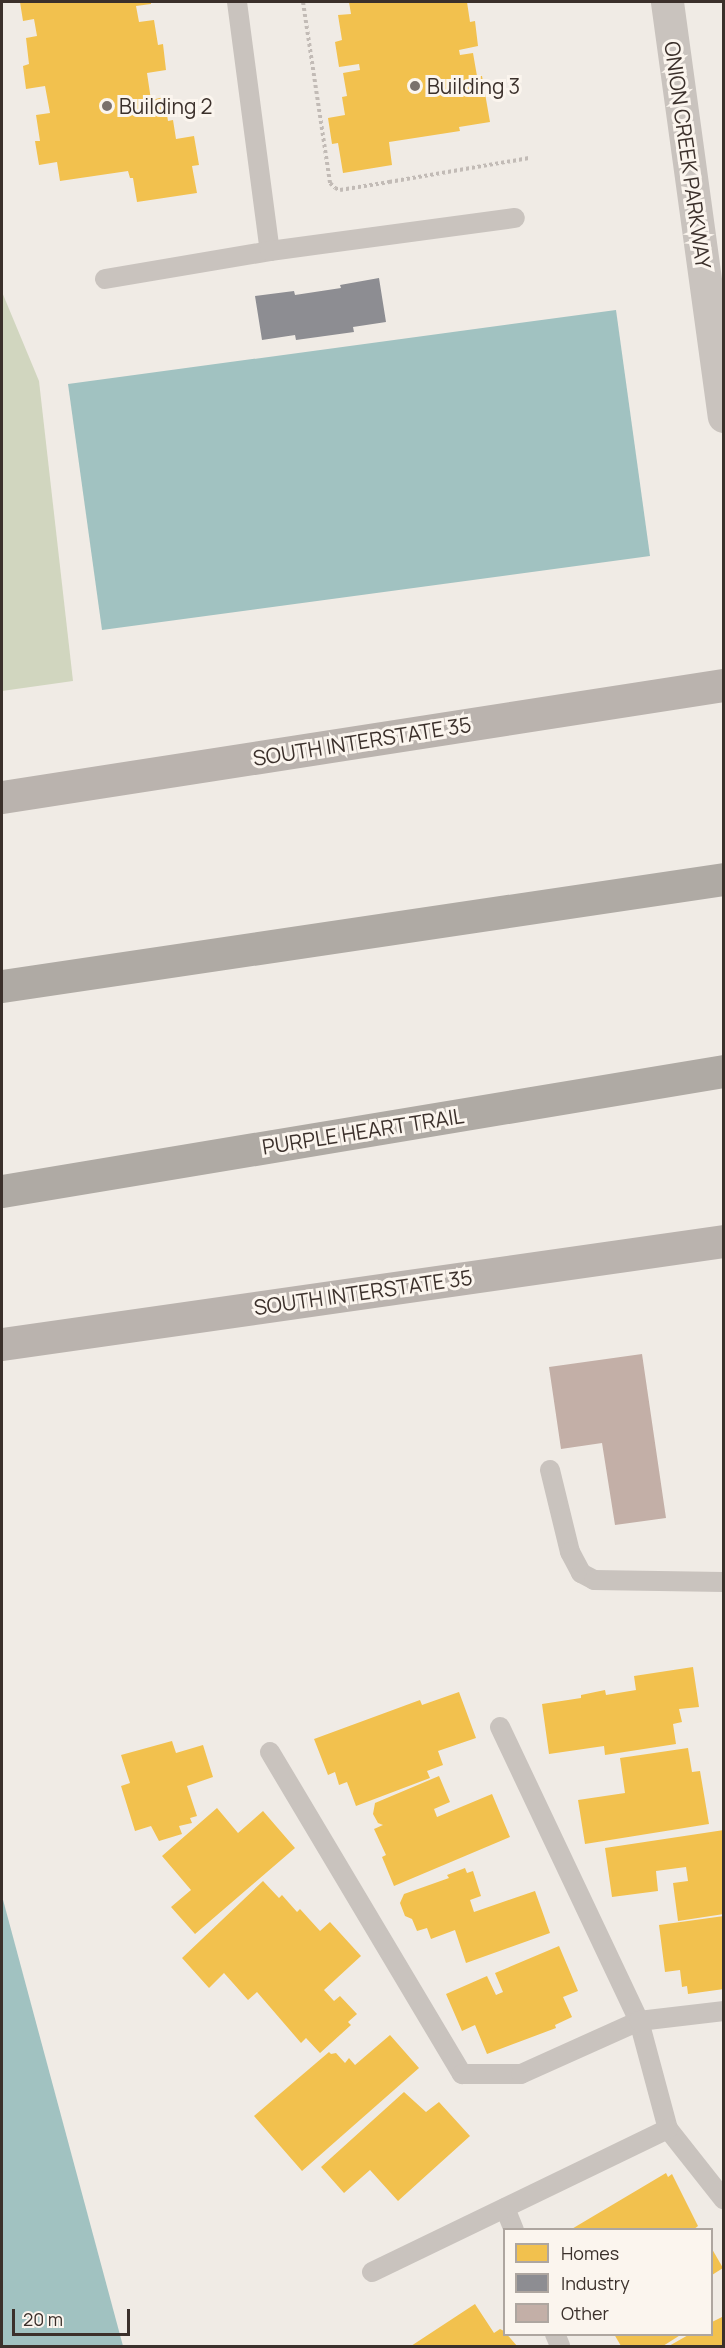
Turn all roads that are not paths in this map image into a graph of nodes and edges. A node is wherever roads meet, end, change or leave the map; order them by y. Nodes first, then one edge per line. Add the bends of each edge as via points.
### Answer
1 (237, 2) edge
2 (667, 2) edge
3 (515, 218) dead end
4 (270, 251) junction
5 (105, 279) dead end
6 (723, 416) edge
7 (723, 685) edge
8 (2, 797) edge
9 (723, 879) edge
10 (2, 987) edge
11 (723, 1071) edge
12 (6, 1190) edge
13 (723, 1241) edge
14 (2, 1344) edge
15 (550, 1470) dead end
16 (723, 1582) edge
17 (500, 1727) dead end
18 (270, 1752) dead end
19 (723, 2011) edge
20 (639, 2021) junction
21 (668, 2128) junction
22 (723, 2200) edge
23 (505, 2208) junction
24 (514, 2228) edge
25 (372, 2272) dead end

1 - 4 lane
2 - 6 street, ONION CREEK PARKWAY
3 - 4 lane
4 - 5 lane
7 - 8 main road, SOUTH INTERSTATE 35
9 - 10 highway
11 - 12 highway, PURPLE HEART TRAIL
13 - 14 main road, SOUTH INTERSTATE 35
15 - 16 lane via 570,1552 581,1573 594,1580
17 - 20 lane
18 - 20 lane via 462,2074 521,2074
19 - 20 lane
20 - 21 lane
21 - 22 lane
21 - 23 lane
23 - 24 lane
23 - 25 lane

